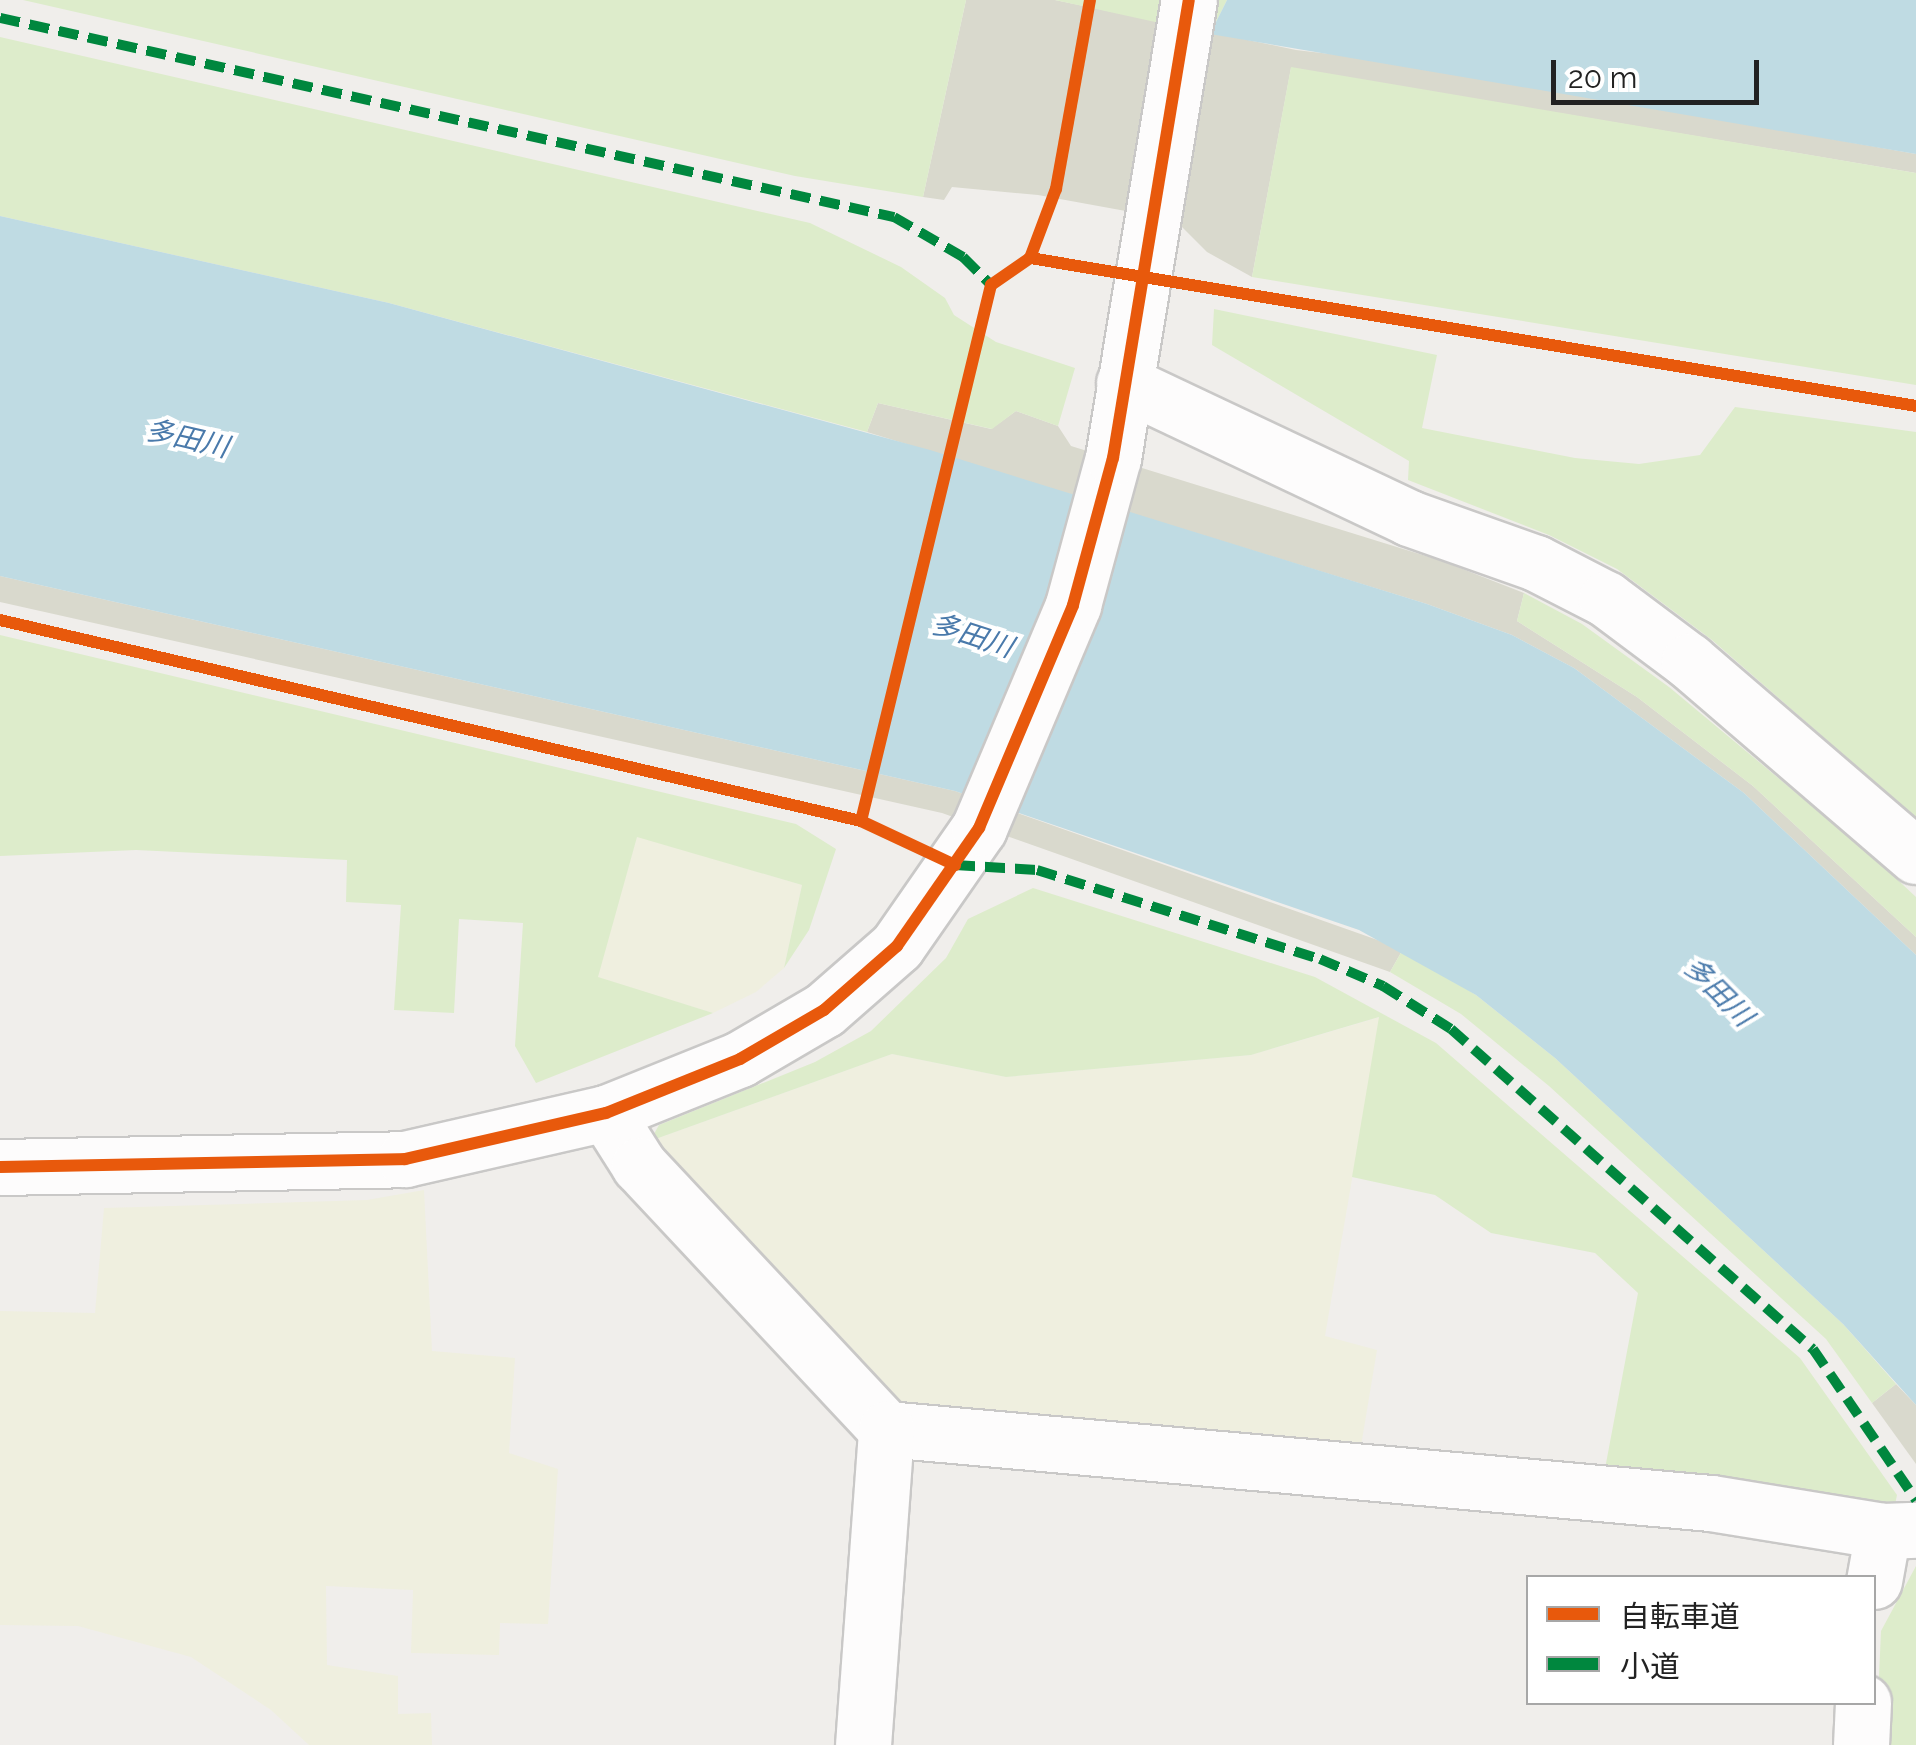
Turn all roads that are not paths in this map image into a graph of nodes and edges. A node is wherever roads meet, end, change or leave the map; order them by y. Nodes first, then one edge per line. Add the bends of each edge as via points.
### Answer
1 (1188, 0) edge
2 (1124, 383) junction
3 (1916, 856) edge
4 (606, 1112) junction
5 (0, 1167) edge
6 (886, 1429) junction
7 (1891, 1548) edge
8 (1862, 1705) edge
9 (863, 1745) edge
10 (1861, 1745) edge

1 - 2 street
2 - 3 street via 1409,518 1536,563 1606,599 1690,661
2 - 4 street via 1113,458 1073,605 980,828 898,946 824,1010 740,1059
4 - 5 street via 406,1159
4 - 6 street via 639,1165
6 - 7 street via 1711,1503
6 - 9 street
8 - 10 street

